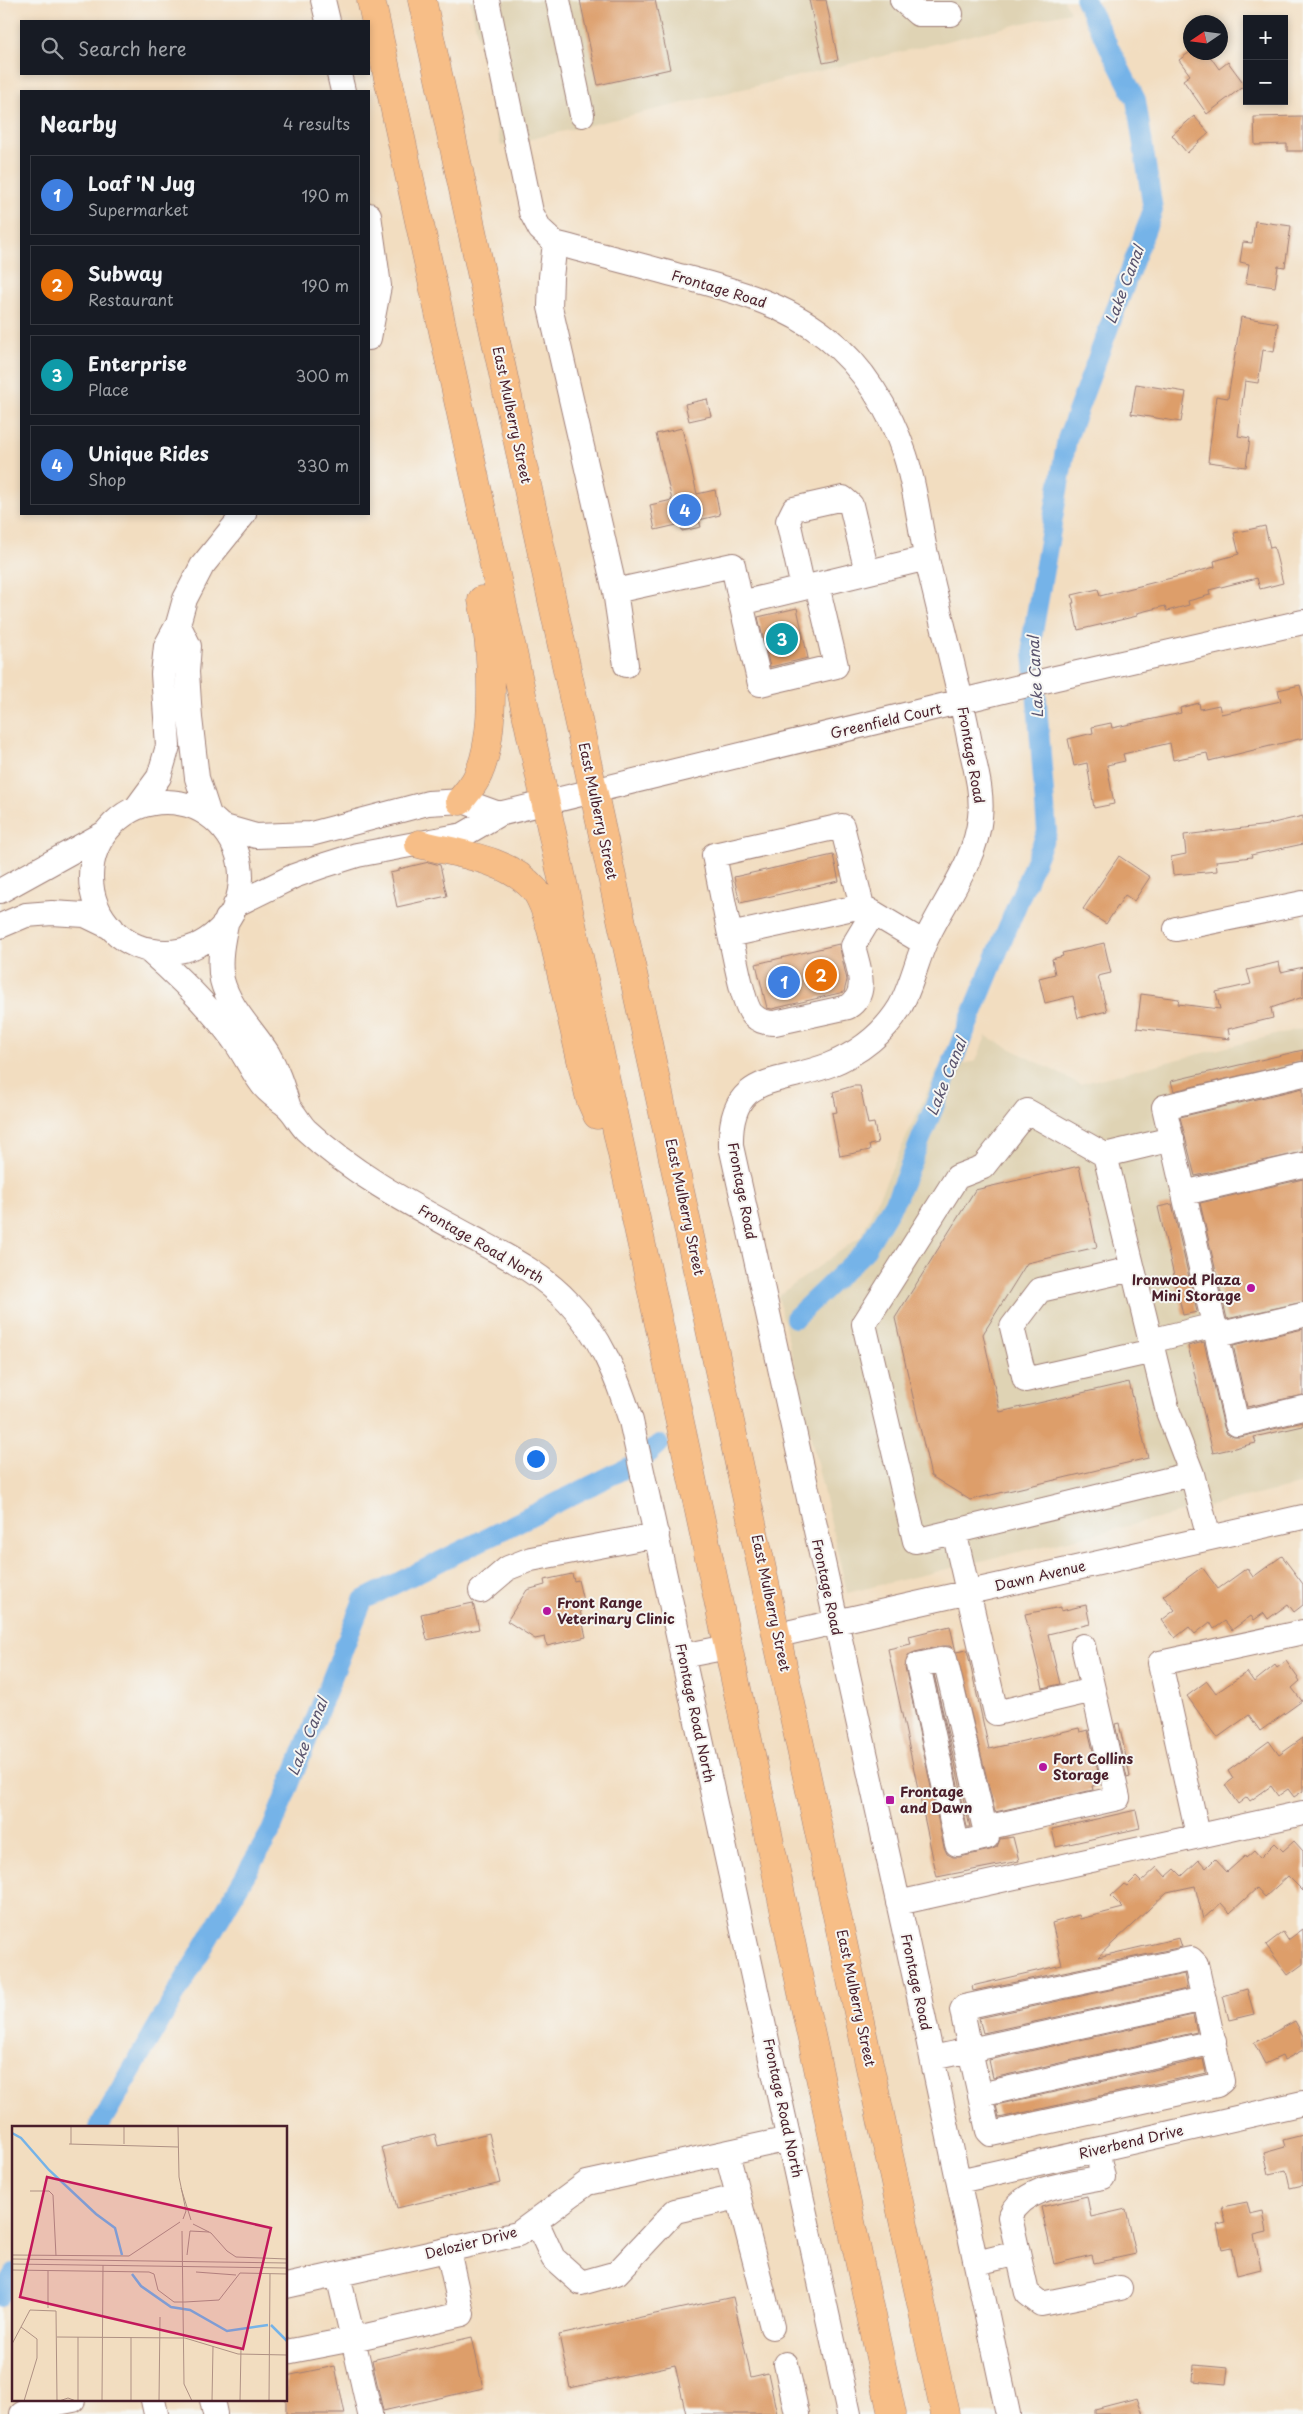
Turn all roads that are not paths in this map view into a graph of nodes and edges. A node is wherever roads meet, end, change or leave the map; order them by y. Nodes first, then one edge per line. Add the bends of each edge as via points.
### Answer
1 (323, 0) edge
2 (371, 0) edge
3 (422, 0) edge
4 (487, 0) edge
5 (558, 0) edge
6 (902, 0) edge
7 (951, 14) dead end
8 (328, 20) edge
9 (339, 75) edge
10 (343, 90) edge
11 (582, 115) dead end
12 (370, 222) edge
13 (555, 243) junction
14 (370, 333) edge
15 (460, 413) junction
16 (243, 515) edge
17 (927, 558) junction
18 (866, 572) junction
19 (810, 586) junction
20 (615, 591) junction
21 (741, 603) junction
22 (1303, 622) edge
23 (178, 624) junction
24 (626, 665) dead end
25 (962, 703) junction
26 (594, 791) junction
27 (460, 801) junction
28 (544, 803) junction
29 (137, 807) junction
30 (498, 814) junction
31 (215, 821) junction
32 (105, 833) junction
33 (419, 844) junction
34 (0, 891) edge
35 (1303, 903) edge
36 (868, 909) junction
37 (231, 912) junction
38 (0, 926) edge
39 (112, 928) junction
40 (1176, 929) dead end
41 (730, 935) junction
42 (924, 943) junction
43 (147, 949) junction
44 (1303, 1074) edge
45 (289, 1108) junction
46 (1172, 1139) junction
47 (1105, 1156) junction
48 (1303, 1165) edge
49 (626, 1176) junction
50 (1184, 1193) junction
51 (1132, 1269) junction
52 (1303, 1315) edge
53 (1216, 1330) junction
54 (1151, 1346) junction
55 (1303, 1408) edge
56 (1192, 1474) junction
57 (1303, 1517) edge
58 (954, 1531) junction
59 (657, 1534) junction
60 (1209, 1538) junction
61 (481, 1591) dead end
62 (969, 1592) junction
63 (835, 1622) junction
64 (1303, 1632) edge
65 (778, 1635) junction
66 (728, 1646) junction
67 (1083, 1646) dead end
68 (682, 1656) junction
69 (1093, 1690) junction
70 (1303, 1813) edge
71 (985, 1828) junction
72 (1198, 1835) junction
73 (898, 1903) junction
74 (1204, 1999) junction
75 (1214, 2042) junction
76 (970, 2050) junction
77 (932, 2058) junction
78 (980, 2095) junction
79 (1303, 2103) edge
80 (789, 2139) junction
81 (1097, 2150) junction
82 (727, 2153) junction
83 (959, 2181) junction
84 (738, 2197) junction
85 (536, 2221) junction
86 (448, 2250) junction
87 (1018, 2254) junction
88 (976, 2263) junction
89 (338, 2275) junction
90 (288, 2286) edge
91 (1120, 2288) dead end
92 (772, 2327) dead end
93 (353, 2339) junction
94 (288, 2352) edge
95 (786, 2364) dead end
96 (63, 2402) edge
97 (22, 2414) edge
98 (370, 2414) edge
99 (797, 2414) edge
100 (849, 2414) edge
101 (892, 2414) edge
102 (945, 2414) edge
103 (1008, 2414) edge

1 - 8 street
2 - 15 highway
3 - 26 highway, East Mulberry Street
4 - 13 street via 530,212 540,229
5 - 11 street
6 - 7 street via 918,14
9 - 10 street
12 - 14 street via 379,286
13 - 17 street, Frontage Road via 744,293 788,312 826,337 857,366 881,402 905,456
13 - 20 street via 550,307
15 - 27 highway via 460,493 487,622 492,685 485,752 476,778
15 - 28 highway
16 - 23 street via 202,566 185,599
17 - 18 street
17 - 25 street, Frontage Road
18 - 19 street
18 - 19 street via 851,506 843,498 794,509 788,521
19 - 21 street
19 - 21 street via 836,666 760,684
20 - 21 street via 732,565
20 - 24 street
22 - 25 street, Greenfield Court via 1056,678
23 - 29 street via 166,646 163,674 168,746 165,761 151,790
23 - 31 street via 189,646 187,672 197,778
25 - 26 street, Greenfield Court
25 - 42 street, Frontage Road via 981,798 980,820 971,853
26 - 28 street, Greenfield Court
26 - 65 highway, East Mulberry Street
27 - 30 street
27 - 31 street via 428,803 311,834 284,837 256,836
28 - 30 street, Greenfield Court
28 - 49 highway
29 - 31 street via 157,802 178,802 194,807
29 - 32 street via 119,818
30 - 33 street via 463,835
31 - 37 street via 231,840 240,872 240,888
32 - 34 street
32 - 39 street via 95,851 91,871 93,892 100,912
33 - 37 street via 357,855 294,876
33 - 49 highway via 495,863 516,874 535,891 552,933 590,1099
35 - 40 street
36 - 41 street
36 - 41 street via 853,946 862,981 856,1002 848,1007 775,1023 752,1016
36 - 41 street via 842,826 714,855
36 - 42 street
37 - 43 street via 210,937 188,948 168,952
37 - 45 street via 220,964 222,980 234,1006 275,1067
38 - 39 street via 26,915 52,913 86,915
39 - 43 street via 128,941
42 - 63 street, Frontage Road via 901,1006 877,1037 865,1047 827,1066 759,1085 746,1094 730,1122 731,1146
43 - 45 street via 205,1004 234,1040 262,1085
44 - 46 street via 1164,1107
45 - 59 street, Frontage Road North via 305,1129 342,1160 383,1188 521,1264 568,1302 604,1350 620,1384
46 - 47 street
46 - 50 street
47 - 51 street
47 - 58 street via 1027,1111 983,1166 957,1177 864,1324 915,1541
48 - 50 street
49 - 66 highway
50 - 53 street
51 - 54 street
51 - 54 street via 1040,1290 1012,1327 1025,1380
52 - 53 street
53 - 54 street
53 - 55 street via 1237,1424
54 - 56 street via 1168,1412
56 - 58 street
56 - 60 street
57 - 60 street, Dawn Avenue
58 - 62 street
59 - 61 street via 531,1559 508,1568
59 - 68 street, Frontage Road North
60 - 62 street, Dawn Avenue
62 - 63 street, Dawn Avenue
62 - 69 street via 996,1713
63 - 65 street, Dawn Avenue
63 - 73 street, Frontage Road
64 - 72 street via 1160,1663
65 - 102 highway, East Mulberry Street
66 - 68 street
66 - 101 highway
67 - 69 street
68 - 80 street, Frontage Road North
69 - 71 street via 1118,1798
70 - 72 street
71 - 71 street via 987,1837 956,1844 918,1665 946,1659
72 - 73 street
73 - 77 street, Frontage Road
74 - 75 street
74 - 76 street
74 - 76 street via 1196,1964 1191,1959 964,2007
75 - 78 street
75 - 78 street via 1222,2081 1217,2085 991,2134
76 - 77 street
76 - 78 street
77 - 83 street, Frontage Road
79 - 81 street, Riverbend Drive
80 - 82 street, Delozier Drive
80 - 100 street, Frontage Road North
81 - 83 street, Riverbend Drive
81 - 87 street via 1103,2177 1041,2190 1014,2207 1010,2217
82 - 84 street
82 - 85 street, Delozier Drive via 588,2184
83 - 88 street, Frontage Road
84 - 85 street via 675,2212 617,2273 581,2283 553,2258
84 - 92 street
85 - 86 street, Delozier Drive via 518,2234
86 - 89 street, Delozier Drive
86 - 93 street via 462,2314
87 - 88 street
87 - 91 street via 1027,2293 1041,2304
88 - 103 street, Frontage Road
89 - 90 street, Delozier Drive
89 - 93 street
93 - 94 street
93 - 98 street
95 - 99 street
96 - 97 street via 33,2408

